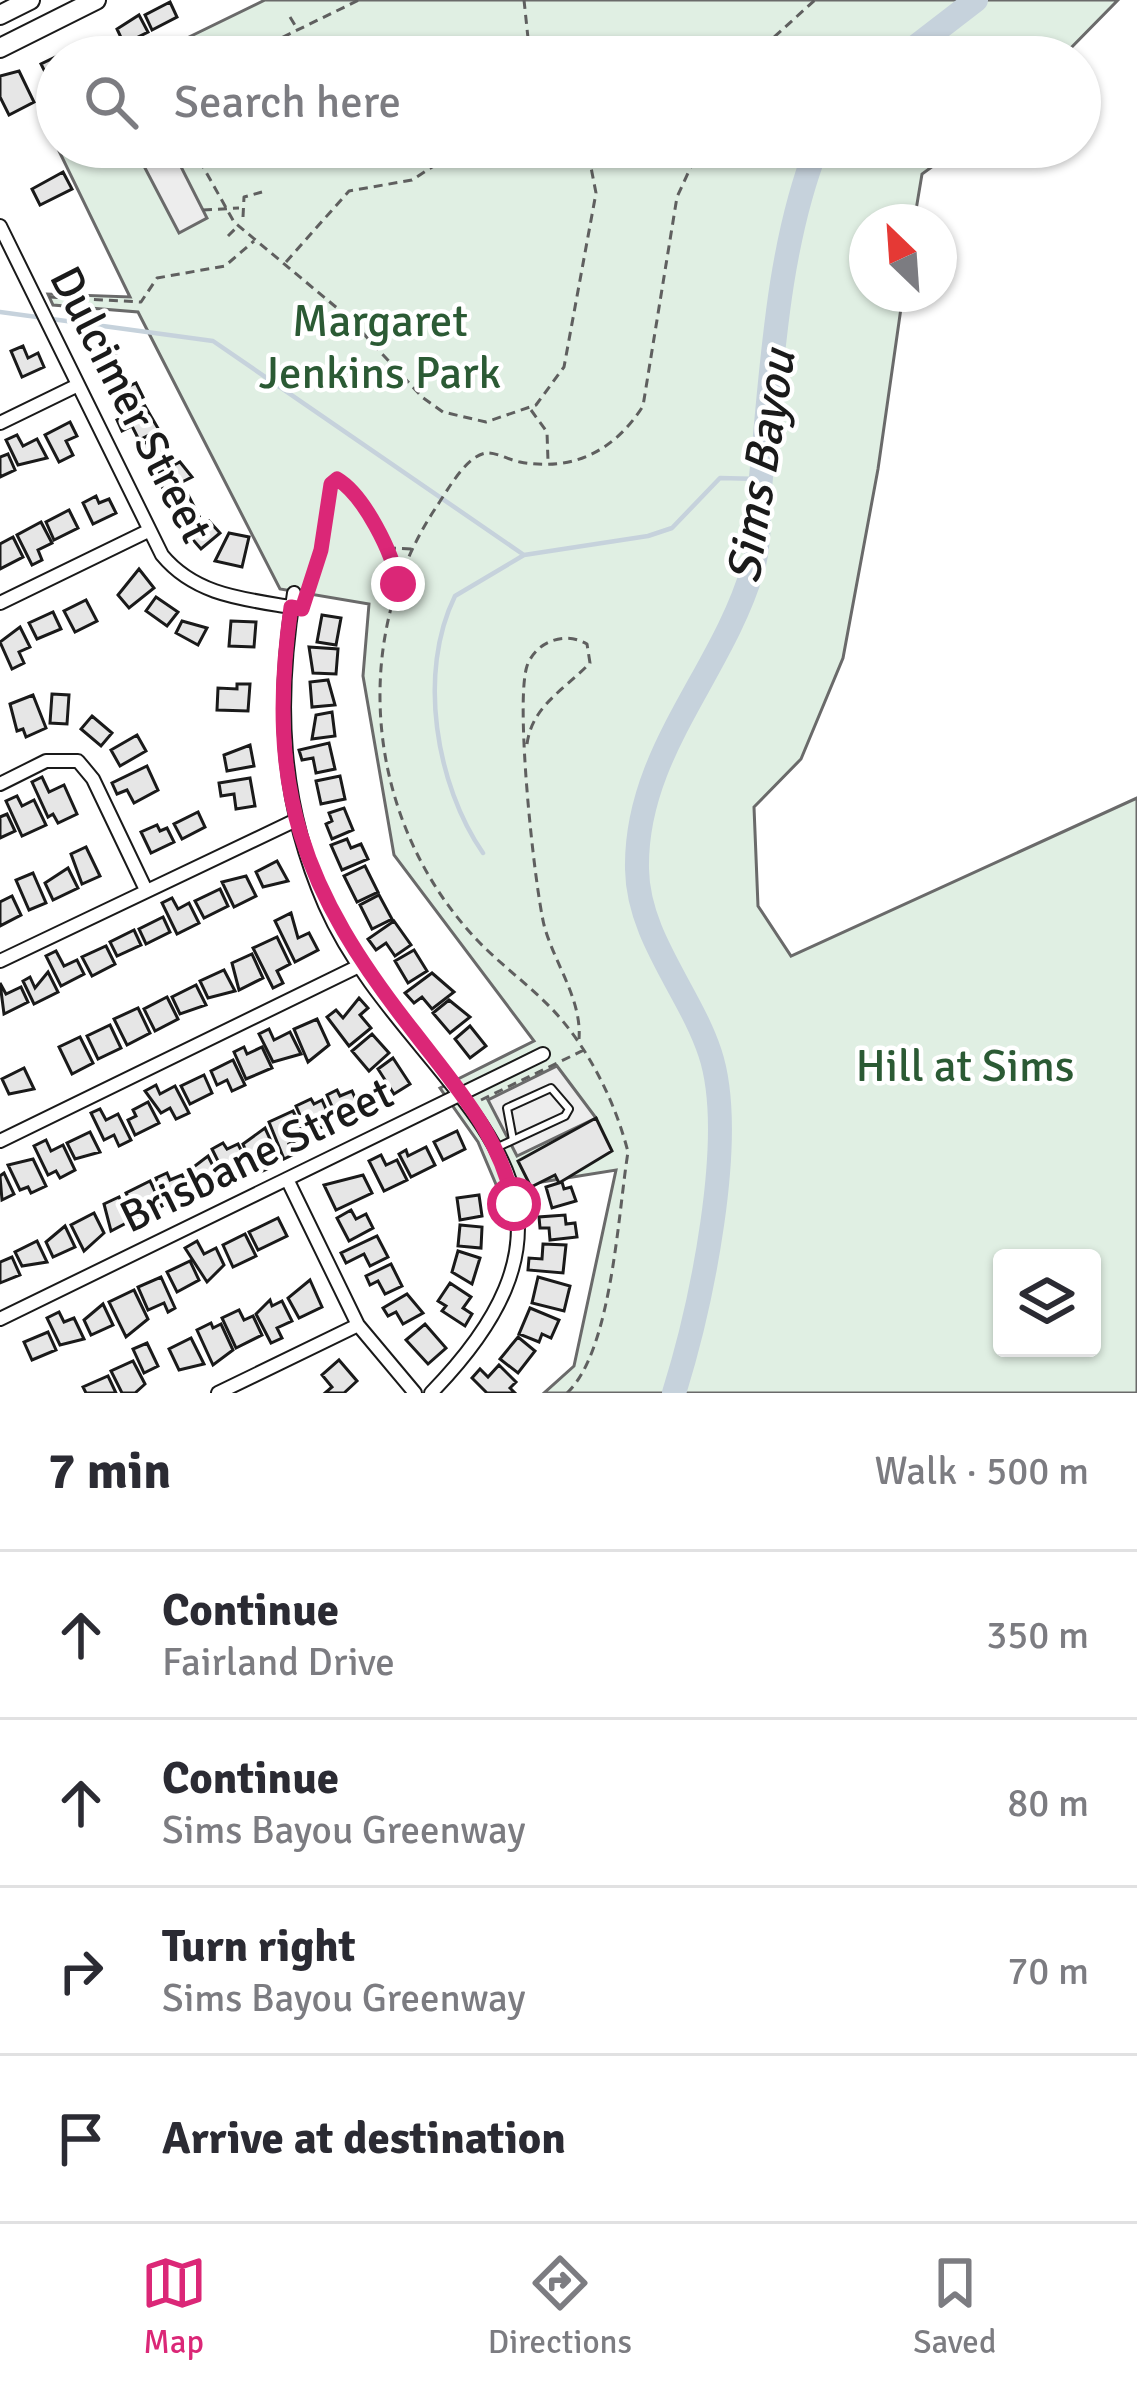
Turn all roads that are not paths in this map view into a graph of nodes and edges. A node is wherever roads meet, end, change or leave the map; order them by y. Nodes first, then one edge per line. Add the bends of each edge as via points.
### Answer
1 (30, 0) edge
2 (82, 3) edge
3 (0, 15) edge
4 (0, 48) edge
5 (0, 226) edge
6 (3, 242) edge
7 (78, 385) junction
8 (0, 423) edge
9 (148, 531) junction
10 (0, 603) edge
11 (0, 784) edge
12 (294, 821) junction
13 (146, 890) junction
14 (0, 961) edge
15 (361, 965) junction
16 (543, 1054) dead end
17 (462, 1094) junction
18 (513, 1140) junction
19 (0, 1141) edge
20 (498, 1147) junction
21 (287, 1179) junction
22 (0, 1319) edge
23 (358, 1324) junction
24 (218, 1393) edge
25 (416, 1393) edge
26 (431, 1393) edge

1 - 3 main road
2 - 4 main road
5 - 6 street, Dulcimer Street
6 - 7 street, Dulcimer Street
7 - 8 street
7 - 9 street, Dulcimer Street
9 - 10 street
9 - 12 street, Dulcimer Street via 185,579 213,592 292,600 282,712
11 - 13 street via 62,757 87,768
12 - 13 street
12 - 15 street via 327,908
13 - 14 street
15 - 17 street
15 - 19 street
16 - 17 street, Brisbane Street
17 - 20 street
17 - 21 street, Brisbane Street
18 - 18 lane via 565,1116 557,1090 507,1108
18 - 20 lane
20 - 26 street via 514,1204 511,1277 474,1349
21 - 22 street, Brisbane Street
21 - 23 street
23 - 24 street
23 - 25 street

